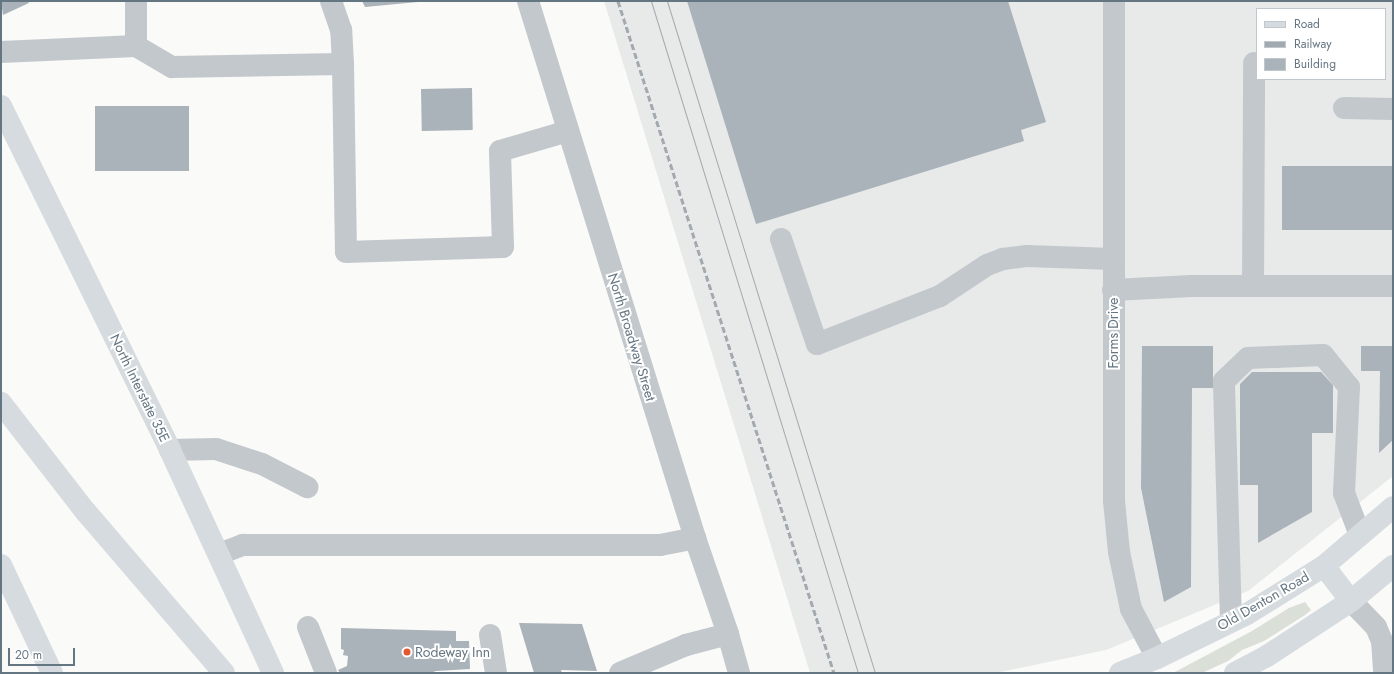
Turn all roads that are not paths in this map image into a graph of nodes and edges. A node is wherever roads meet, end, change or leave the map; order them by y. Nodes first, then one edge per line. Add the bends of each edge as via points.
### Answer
1 (136, 1) edge
2 (330, 1) edge
3 (528, 1) edge
4 (1114, 1) edge
5 (136, 46) junction
6 (1, 52) edge
7 (1254, 63) dead end
8 (343, 64) junction
9 (1, 106) edge
10 (1344, 108) dead end
11 (1393, 108) edge
12 (568, 132) junction
13 (781, 239) dead end
14 (1113, 259) junction
15 (1253, 286) junction
16 (1393, 286) edge
17 (1113, 290) junction
18 (1, 403) edge
19 (170, 450) junction
20 (308, 487) dead end
21 (1393, 507) edge
22 (1360, 535) junction
23 (694, 538) junction
24 (219, 554) junction
25 (1, 566) edge
26 (1324, 566) junction
27 (1393, 566) edge
28 (1350, 601) junction
29 (1231, 621) junction
30 (308, 626) dead end
31 (728, 634) junction
32 (490, 635) dead end
33 (1157, 658) junction
34 (52, 673) edge
35 (224, 673) edge
36 (273, 673) edge
37 (326, 673) edge
38 (496, 673) edge
39 (620, 673) edge
40 (739, 673) edge
41 (1120, 673) edge
42 (1235, 673) edge
43 (1384, 673) edge

1 - 5 street
2 - 8 street via 340,30
3 - 12 street, North Broadway Street
4 - 14 street, Forms Drive
5 - 6 street
5 - 8 street via 172,67
7 - 15 street
8 - 12 street via 346,252 503,247 500,151
9 - 19 main road, North Interstate 35E
10 - 11 street
12 - 23 street, North Broadway Street
13 - 14 street via 817,344 940,296 987,265 1003,259 1026,256
14 - 17 street, Forms Drive
15 - 16 street
15 - 17 street
17 - 33 street, Forms Drive via 1114,501 1119,552 1132,609
18 - 35 main road via 86,512
19 - 20 street via 216,449 262,464
19 - 24 main road, North Interstate 35E
21 - 22 main road, Old Denton Road
22 - 26 main road, Old Denton Road
22 - 29 street via 1344,493 1349,387 1323,355 1248,358 1224,381
23 - 24 street via 660,545 243,545
23 - 31 street, North Broadway Street
24 - 36 main road, North Interstate 35E
25 - 34 main road
26 - 28 main road
26 - 29 main road, Old Denton Road via 1247,614
27 - 28 main road
28 - 42 main road via 1267,656
28 - 43 street via 1376,627 1382,641
29 - 33 main road, Old Denton Road
30 - 37 street
31 - 39 street via 686,645
31 - 40 street, North Broadway Street
32 - 38 street
33 - 41 main road, Old Denton Road

